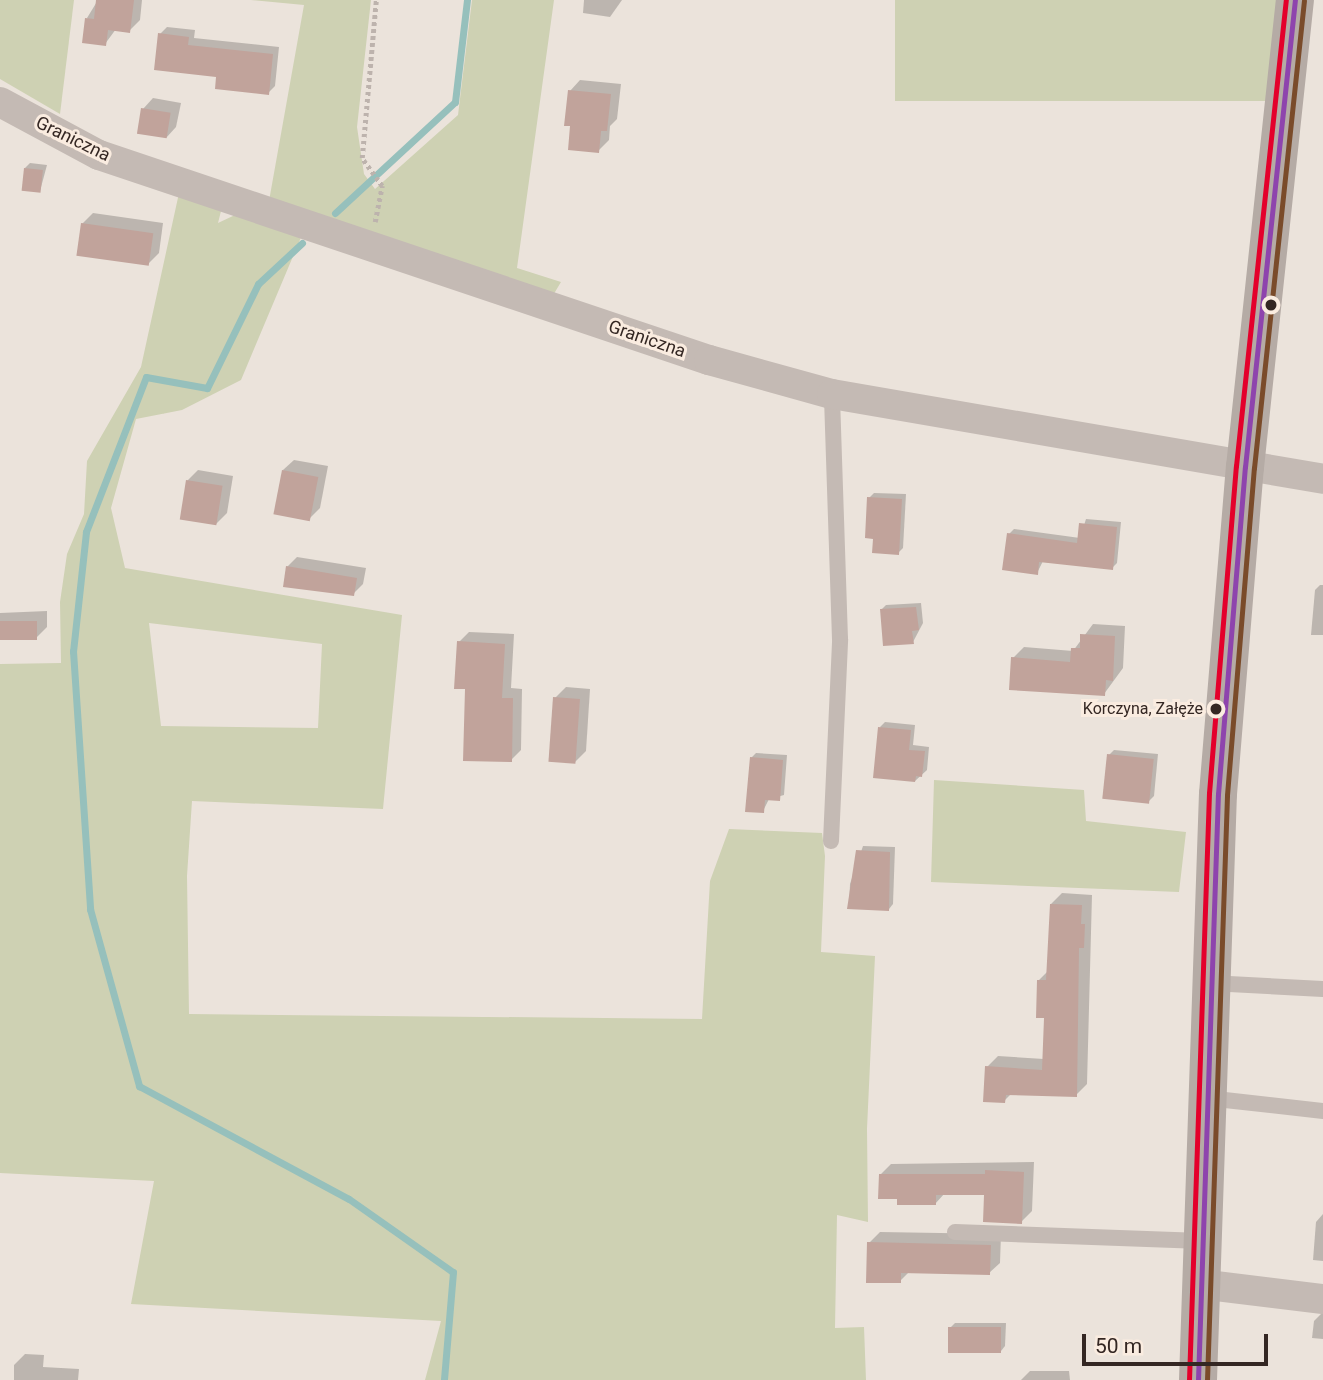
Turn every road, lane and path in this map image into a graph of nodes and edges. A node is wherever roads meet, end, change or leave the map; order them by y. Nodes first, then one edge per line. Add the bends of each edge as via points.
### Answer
1 (376, 0) edge
2 (1295, 0) edge
3 (0, 102) edge
4 (370, 247) junction
5 (832, 394) junction
6 (1245, 467) junction
7 (1323, 479) edge
8 (831, 841) dead end
9 (1210, 983) junction
10 (1323, 989) edge
11 (1205, 1098) junction
12 (1323, 1111) edge
13 (955, 1232) dead end
14 (1202, 1241) junction
15 (1200, 1284) junction
16 (1323, 1299) edge
17 (1198, 1380) edge

1 - 4 path via 362,158 382,186
2 - 6 main road
3 - 4 street, Graniczna via 99,155
4 - 5 street, Graniczna via 709,360
5 - 6 street, Graniczna
5 - 8 lane via 841,639
6 - 7 street, Graniczna
6 - 9 main road via 1218,793
9 - 10 lane
9 - 11 main road
11 - 12 lane
11 - 14 main road
13 - 14 lane
14 - 15 main road
15 - 16 street
15 - 17 main road

